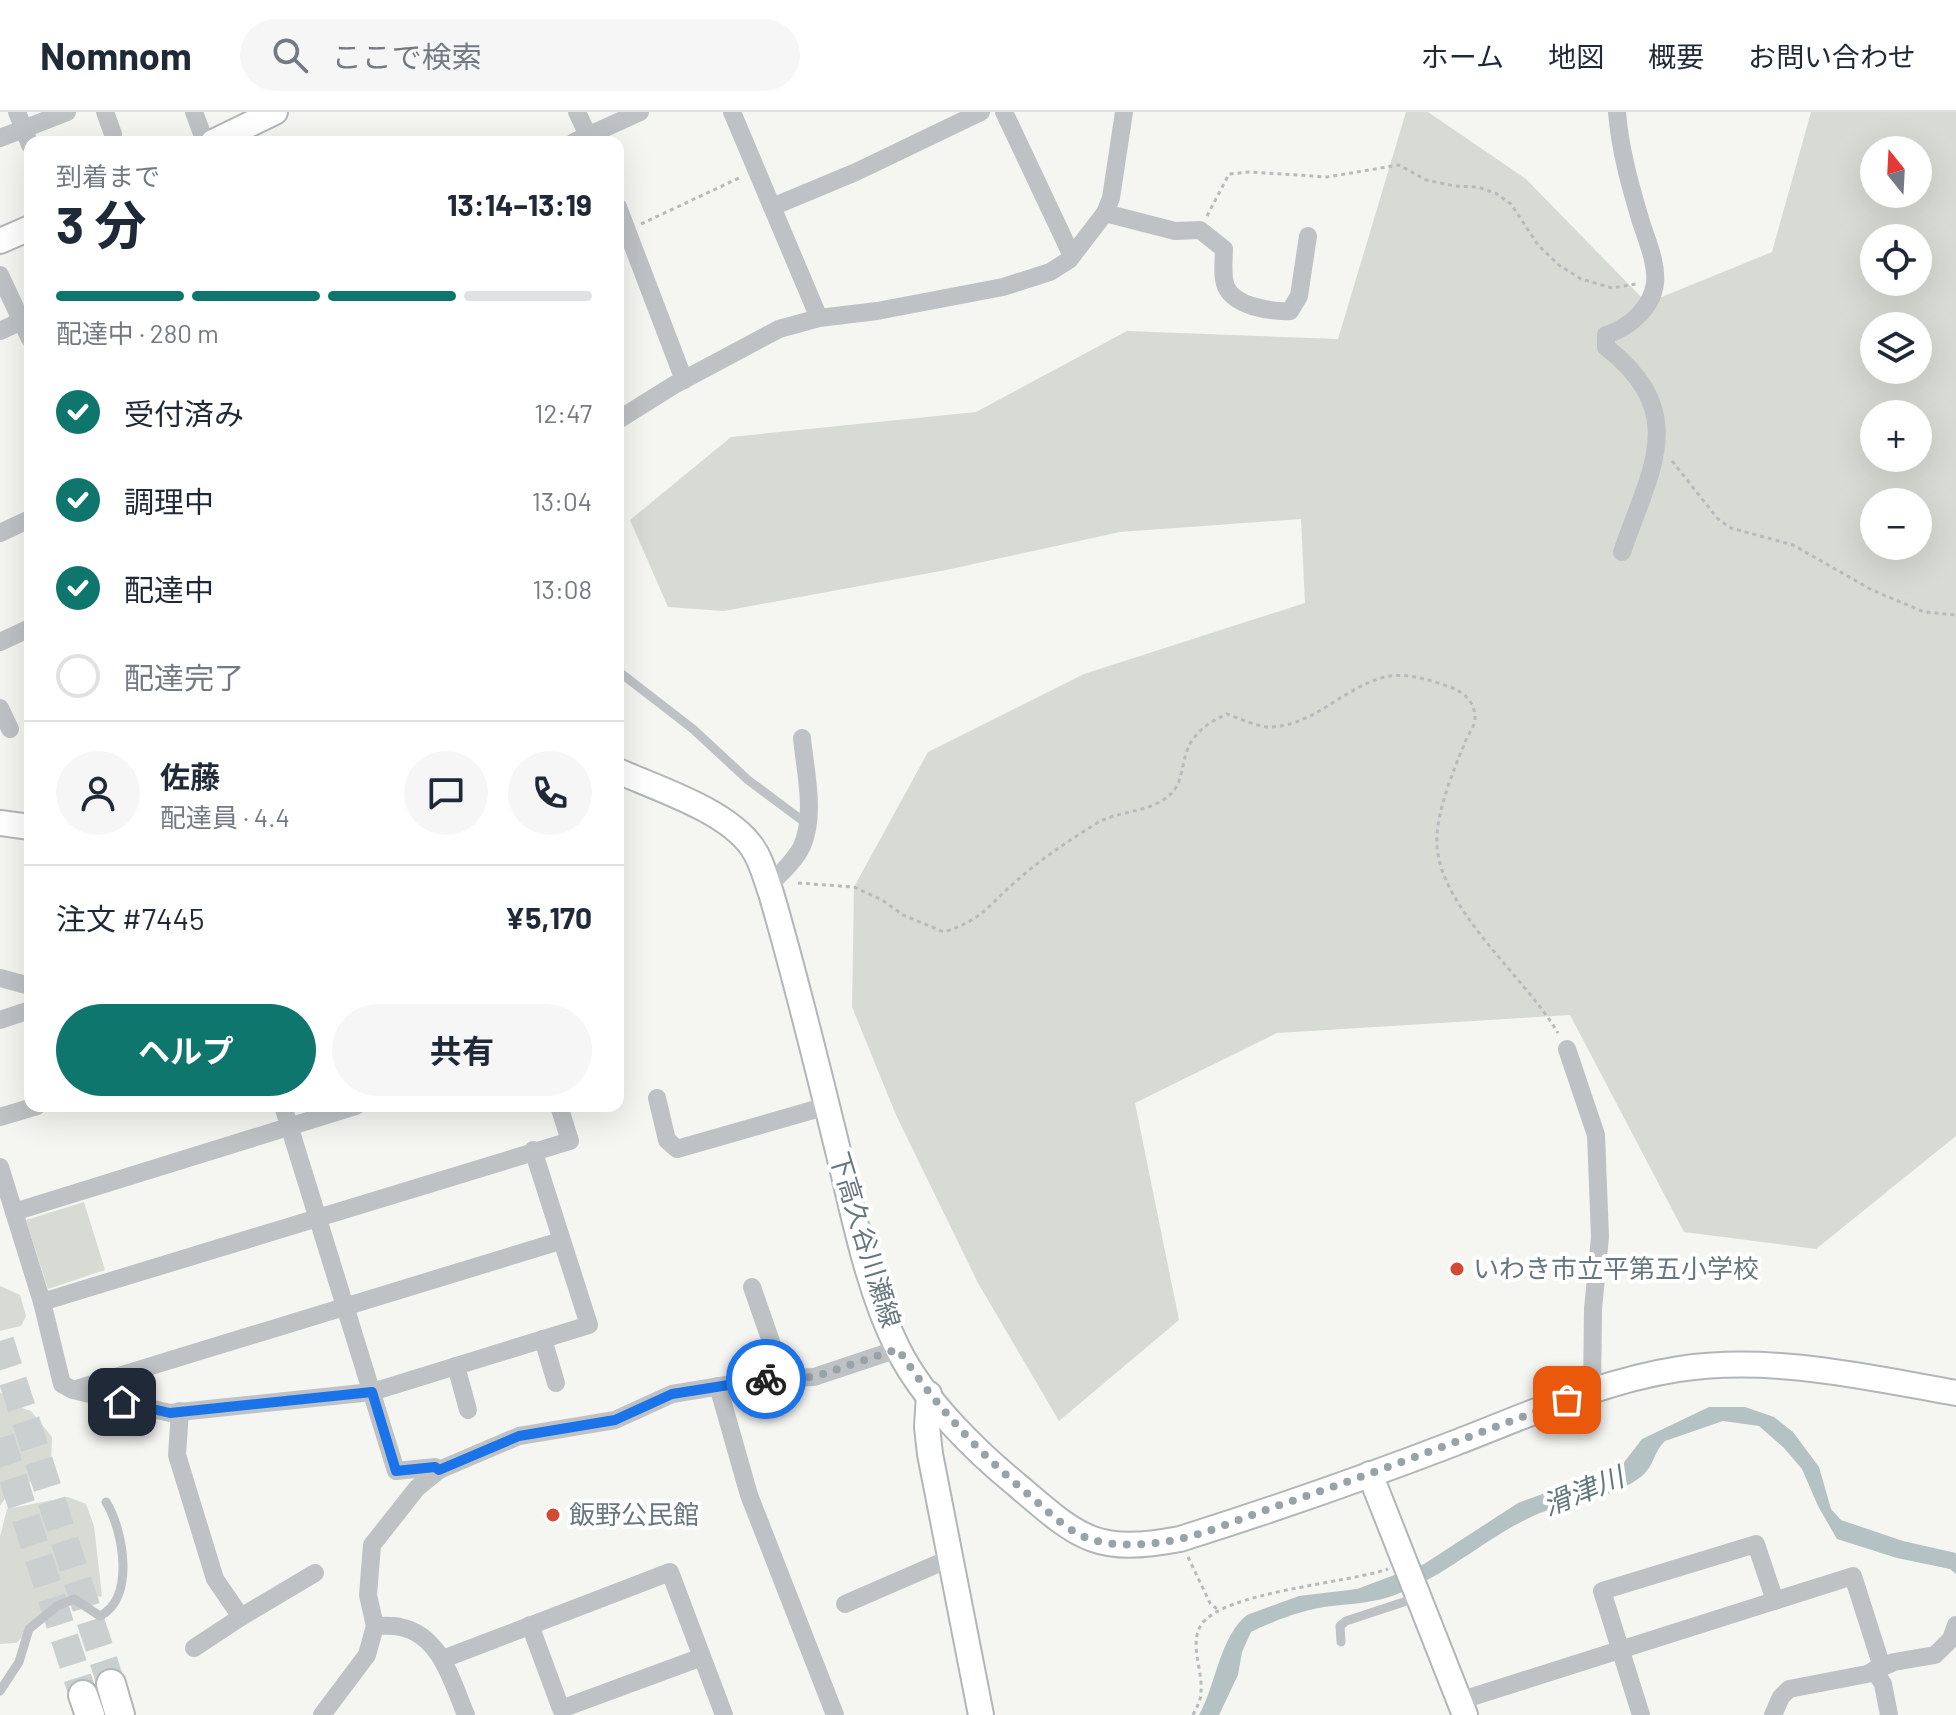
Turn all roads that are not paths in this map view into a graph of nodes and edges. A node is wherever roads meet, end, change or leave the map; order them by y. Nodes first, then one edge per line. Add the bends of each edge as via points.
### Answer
1 (67, 112) edge
2 (105, 112) edge
3 (194, 112) edge
4 (275, 112) edge
5 (577, 112) edge
6 (640, 112) edge
7 (732, 112) edge
8 (981, 112) edge
9 (1004, 112) edge
10 (1124, 112) edge
11 (1617, 112) edge
12 (24, 129) edge
13 (252, 133) edge
14 (113, 134) dead end
15 (203, 136) edge
16 (583, 136) edge
17 (592, 136) edge
18 (0, 138) edge
19 (772, 207) junction
20 (1105, 213) junction
21 (624, 222) edge
22 (24, 231) edge
23 (1308, 236) dead end
24 (0, 241) edge
25 (1072, 256) junction
26 (0, 275) edge
27 (24, 316) edge
28 (819, 318) junction
29 (24, 320) edge
30 (0, 331) edge
31 (684, 380) junction
32 (624, 416) edge
33 (24, 522) edge
34 (0, 533) edge
35 (1622, 552) dead end
36 (24, 631) edge
37 (0, 642) edge
38 (624, 676) edge
39 (0, 708) edge
40 (10, 729) dead end
41 (802, 738) dead end
42 (624, 774) edge
43 (0, 823) edge
44 (807, 824) junction
45 (24, 826) edge
46 (769, 885) junction
47 (0, 978) edge
48 (24, 984) edge
49 (24, 1012) edge
50 (0, 1020) edge
51 (1567, 1049) road end
52 (657, 1098) dead end
53 (827, 1106) junction
54 (24, 1110) edge
55 (285, 1112) edge
56 (336, 1112) edge
57 (561, 1112) edge
58 (0, 1117) edge
59 (290, 1126) junction
60 (533, 1150) junction
61 (0, 1167) edge
62 (14, 1212) junction
63 (318, 1217) junction
64 (560, 1241) junction
65 (752, 1287) dead end
66 (42, 1302) junction
67 (344, 1306) junction
68 (543, 1339) junction
69 (898, 1349) junction
70 (456, 1366) junction
71 (784, 1379) junction
72 (556, 1383) dead end
73 (718, 1386) junction
74 (73, 1390) junction
75 (1592, 1391) junction
76 (372, 1392) junction
77 (1956, 1393) edge
78 (929, 1394) junction
79 (468, 1410) dead end
80 (180, 1411) junction
81 (439, 1470) junction
82 (1370, 1474) junction
83 (106, 1502) dead end
84 (951, 1558) junction
85 (315, 1573) dead end
86 (1419, 1595) junction
87 (1775, 1601) junction
88 (845, 1604) dead end
89 (241, 1617) junction
90 (530, 1625) junction
91 (1956, 1625) edge
92 (375, 1626) junction
93 (1341, 1642) dead end
94 (194, 1648) dead end
95 (1621, 1650) junction
96 (702, 1657) junction
97 (443, 1659) junction
98 (1878, 1669) junction
99 (111, 1684) tunnel mouth
100 (0, 1691) edge
101 (1462, 1708) edge
102 (120, 1715) edge
103 (322, 1715) edge
104 (466, 1715) edge
105 (724, 1715) edge
106 (835, 1715) edge
107 (981, 1715) edge
108 (1641, 1715) edge
109 (1773, 1715) edge
110 (1889, 1715) edge

1 - 12 street
2 - 14 street
3 - 15 street
4 - 13 main road
5 - 16 street
6 - 17 street
7 - 19 street
8 - 19 street
9 - 25 street
10 - 20 street
11 - 35 street via 1621,154 1653,261 1655,285 1634,321 1606,335 1606,347 1628,364 1647,391 1658,423 1657,452
12 - 18 street
19 - 28 street
20 - 23 street via 1175,231 1200,230 1224,249 1227,291 1235,300 1271,312 1290,311 1299,296
20 - 25 street
21 - 31 street
22 - 24 main road
25 - 28 street via 1050,272 1003,287
26 - 27 street
28 - 31 street via 779,329
29 - 30 street
31 - 32 street
33 - 34 street
36 - 37 street
38 - 44 lane
39 - 40 street
41 - 44 street
42 - 46 main road, 下高久谷川瀬線 via 736,828 761,862
43 - 45 main road
44 - 46 street via 793,860
46 - 53 main road, 下高久谷川瀬線
47 - 48 street
49 - 50 street
51 - 75 street via 1596,1135 1599,1176
52 - 53 street via 667,1140 677,1149
53 - 69 main road, 下高久谷川瀬線 via 875,1289
54 - 58 street
55 - 59 street
56 - 59 street
57 - 60 street via 570,1141
59 - 62 street
59 - 63 street
60 - 63 street
60 - 64 street
61 - 62 street
62 - 66 street
63 - 66 street
63 - 67 street
64 - 67 street
64 - 68 street via 589,1325
65 - 71 street
66 - 74 street via 62,1384
67 - 74 street
67 - 76 street
68 - 70 street
68 - 72 street
69 - 71 street via 824,1375
69 - 78 main road, 下高久谷川瀬線
70 - 76 street
70 - 79 street
71 - 73 street
73 - 81 street via 672,1394 600,1424 519,1436
73 - 106 street via 749,1495
74 - 80 street
75 - 77 main road, 下高久谷川瀬線 via 1636,1377 1737,1365 1817,1369
75 - 82 main road, 下高久谷川瀬線
76 - 80 street
76 - 81 street via 396,1471
78 - 82 main road, 下高久谷川瀬線 via 1004,1475 1090,1540 1115,1544 1180,1539
78 - 84 main road via 930,1454
80 - 89 street via 177,1455 215,1579
81 - 92 street via 417,1488 372,1545 368,1595
82 - 86 main road
83 - 100 lane via 118,1524 123,1564 112,1607 100,1616 74,1599 57,1606 29,1629 19,1662
84 - 88 street
84 - 107 main road
85 - 89 street
86 - 93 lane via 1346,1621 1340,1626
86 - 101 main road
87 - 95 street
87 - 95 street via 1756,1544 1602,1591
87 - 98 street via 1853,1576
89 - 94 street
90 - 96 street via 561,1709
90 - 96 street via 670,1572
90 - 97 street
91 - 98 street via 1935,1655
92 - 97 street via 419,1634
92 - 103 street via 367,1655
95 - 101 street
95 - 108 street
96 - 105 street
97 - 104 street
98 - 109 street via 1789,1689
98 - 110 street
99 - 102 main road

